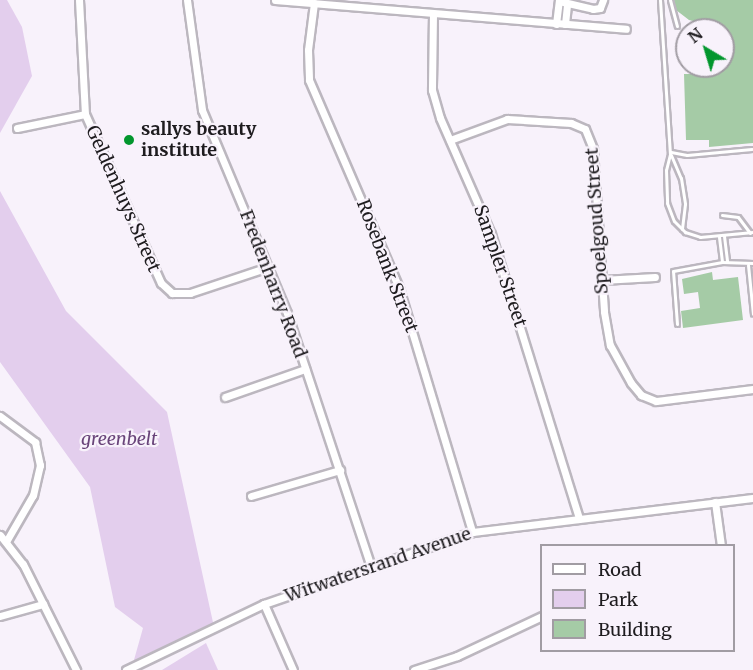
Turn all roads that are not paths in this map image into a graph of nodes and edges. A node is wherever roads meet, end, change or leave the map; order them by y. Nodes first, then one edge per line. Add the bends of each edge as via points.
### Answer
1 (79, 0) edge
2 (187, 0) edge
3 (275, 0) edge
4 (603, 0) edge
5 (660, 0) edge
6 (670, 0) edge
7 (562, 2) edge
8 (314, 3) junction
9 (433, 14) junction
10 (562, 14) junction
11 (675, 19) edge
12 (556, 24) junction
13 (565, 24) junction
14 (626, 29) dead end
15 (86, 114) junction
16 (17, 128) dead end
17 (450, 140) junction
18 (752, 149) edge
19 (670, 153) junction
20 (722, 214) dead end
21 (682, 229) junction
22 (752, 233) edge
23 (719, 236) junction
24 (724, 236) junction
25 (725, 262) junction
26 (753, 263) edge
27 (748, 265) junction
28 (268, 267) junction
29 (655, 277) dead end
30 (602, 280) junction
31 (753, 314) edge
32 (677, 324) dead end
33 (306, 369) junction
34 (753, 389) edge
35 (225, 397) dead end
36 (0, 416) edge
37 (340, 470) junction
38 (251, 496) dead end
39 (753, 498) edge
40 (715, 502) junction
41 (579, 519) junction
42 (472, 532) junction
43 (0, 535) edge
44 (7, 540) junction
45 (722, 544) edge
46 (371, 567) junction
47 (43, 604) junction
48 (264, 604) junction
49 (0, 616) edge
50 (540, 617) edge
51 (76, 670) edge
52 (126, 670) edge
53 (293, 670) edge
54 (414, 670) edge

1 - 15 street, Geldenhuys Street
2 - 28 street, Fredenharry Road via 202,110
3 - 8 street
4 - 7 street via 598,9
5 - 19 lane
6 - 11 lane
7 - 10 street
8 - 9 street
8 - 42 street, Rosebank Street via 309,80 399,288
9 - 12 street
9 - 17 street, Sampler Street via 432,90
10 - 12 street
10 - 13 street
12 - 13 street
13 - 14 street
15 - 16 street
15 - 28 street, Geldenhuys Street via 134,227 166,289 179,295 190,293
17 - 30 street, Spoelgoud Street via 507,119 571,123 585,129 593,148
17 - 41 street, Sampler Street via 491,234
18 - 19 lane
19 - 21 lane via 681,178 685,204
19 - 21 lane via 667,202 674,221
20 - 22 lane via 738,217
21 - 23 lane via 700,237
22 - 24 lane
23 - 24 lane
23 - 25 lane
24 - 25 lane
25 - 27 lane
25 - 32 lane via 673,271
26 - 27 lane
27 - 31 lane
28 - 33 street, Fredenharry Road
29 - 30 street
30 - 34 street, Spoelgoud Street via 604,312 615,357 641,394 656,401
33 - 35 street
33 - 37 street, Fredenharry Road
36 - 44 street via 35,442 40,465 33,495
37 - 38 street
37 - 46 street, Fredenharry Road
39 - 40 street, Witwatersrand Avenue
40 - 41 street, Witwatersrand Avenue
40 - 45 street
41 - 42 street, Witwatersrand Avenue
42 - 46 street, Witwatersrand Avenue
43 - 44 street
44 - 47 street
46 - 48 street, Witwatersrand Avenue
47 - 49 street
47 - 51 street
48 - 52 street, Witwatersrand Avenue
48 - 53 street
50 - 54 street via 457,656

